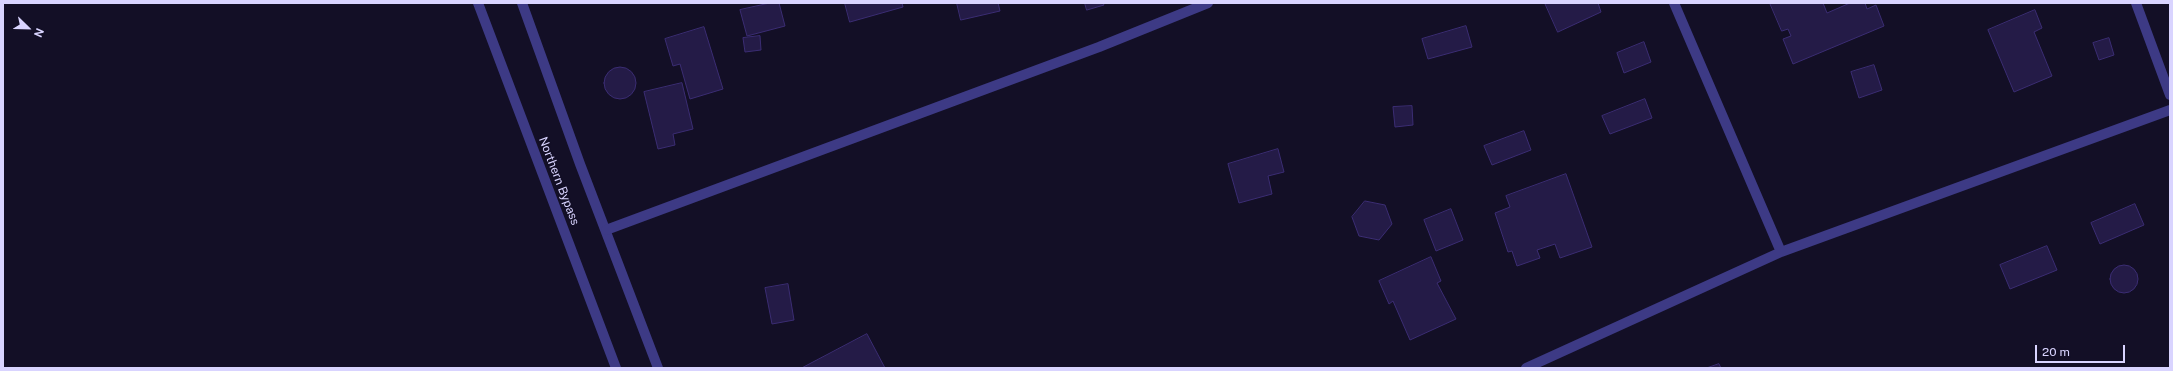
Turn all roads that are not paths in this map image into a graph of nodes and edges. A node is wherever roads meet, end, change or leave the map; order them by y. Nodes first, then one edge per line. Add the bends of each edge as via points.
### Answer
1 (478, 3) edge
2 (522, 3) edge
3 (1208, 3) edge
4 (1674, 3) edge
5 (2136, 3) edge
6 (2170, 96) edge
7 (2170, 110) edge
8 (606, 230) junction
9 (1780, 252) junction
10 (616, 368) edge
11 (658, 368) edge
12 (1526, 368) edge

1 - 10 street, Northern Bypass
2 - 8 street
3 - 8 street via 1092,50
4 - 9 street
5 - 6 street
7 - 9 street
8 - 11 street
9 - 12 street

